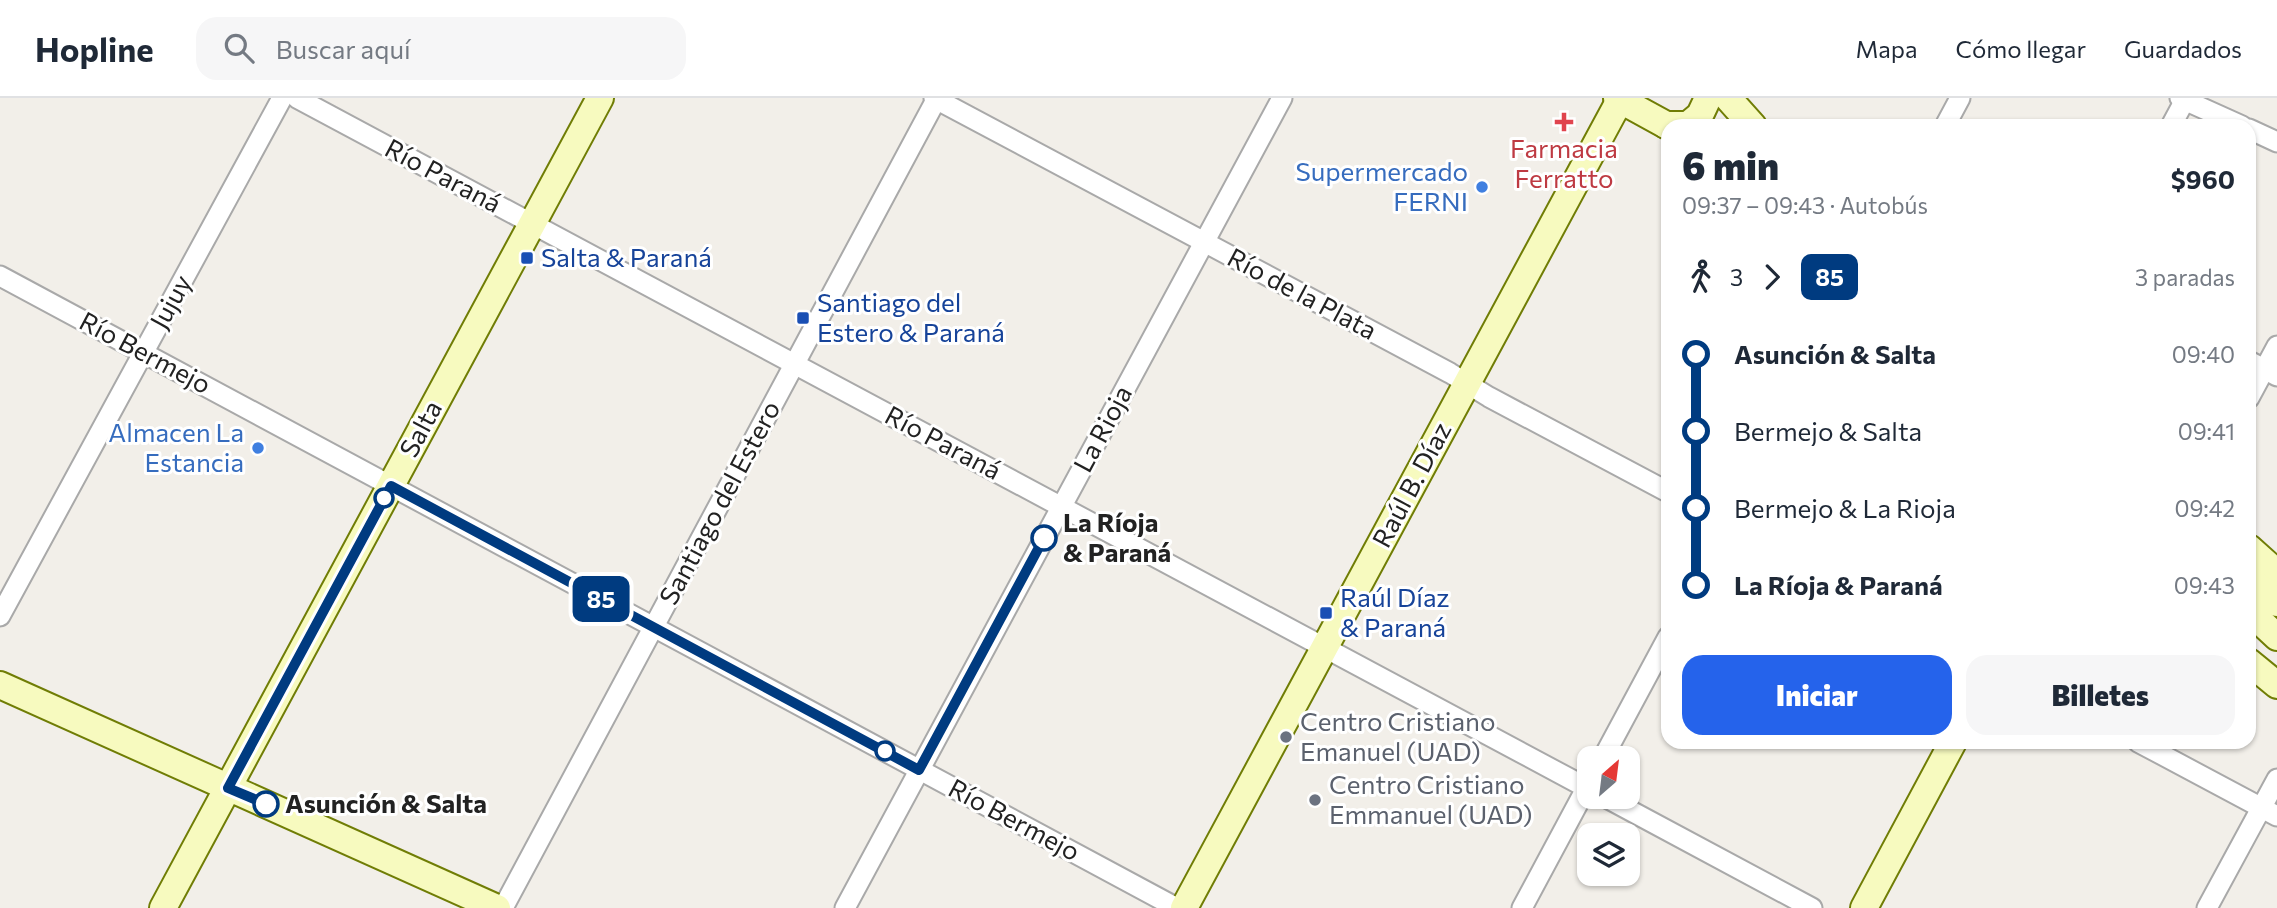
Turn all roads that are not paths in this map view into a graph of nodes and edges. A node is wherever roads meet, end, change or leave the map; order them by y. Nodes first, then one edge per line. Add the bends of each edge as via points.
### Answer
1 (282, 98) edge
2 (298, 98) edge
3 (600, 98) edge
4 (936, 98) edge
5 (1282, 98) edge
6 (1708, 98) edge
7 (1960, 98) edge
8 (1619, 99) edge
9 (2184, 99) edge
10 (1695, 119) edge
11 (1949, 119) edge
12 (2174, 119) edge
13 (2227, 119) edge
14 (1661, 123) edge
15 (2256, 132) edge
16 (2277, 142) edge
17 (532, 223) junction
18 (1204, 242) junction
19 (0, 276) edge
20 (2277, 346) edge
21 (143, 353) junction
22 (794, 364) junction
23 (2263, 368) edge
24 (1467, 384) junction
25 (391, 486) junction
26 (1661, 488) edge
27 (1061, 507) junction
28 (2256, 554) edge
29 (2277, 573) edge
30 (2256, 584) edge
31 (2277, 603) edge
32 (0, 616) edge
33 (2256, 618) edge
34 (654, 627) junction
35 (2277, 637) edge
36 (1324, 647) junction
37 (1661, 650) edge
38 (2256, 668) edge
39 (0, 685) edge
40 (2277, 685) edge
41 (1609, 746) edge
42 (1949, 749) edge
43 (2151, 749) edge
44 (919, 770) junction
45 (2277, 779) edge
46 (1577, 781) edge
47 (228, 788) junction
48 (1580, 809) edge
49 (1629, 809) edge
50 (2269, 812) edge
51 (163, 908) edge
52 (497, 908) edge
53 (503, 908) edge
54 (845, 908) edge
55 (1177, 908) edge
56 (1184, 908) edge
57 (1522, 908) edge
58 (1812, 908) edge
59 (1864, 908) edge
60 (2207, 908) edge

1 - 21 street, Jujuy
2 - 17 street, Río Paraná
3 - 17 street, Salta
4 - 18 street, Río de la Plata
4 - 22 street, Santiago del Estero
5 - 18 street, La Rioja
6 - 10 street
7 - 11 street
8 - 14 street
8 - 24 street, Raúl B. Díaz
9 - 12 street
9 - 13 street
15 - 16 street
17 - 22 street, Río Paraná
17 - 25 street, Salta
18 - 24 street, Río de la Plata
18 - 27 street, La Rioja
19 - 21 street, Río Bermejo
20 - 23 street
21 - 25 street, Río Bermejo
21 - 32 street, Jujuy
22 - 27 street, Río Paraná
22 - 34 street, Santiago del Estero
24 - 26 street, Río de la Plata
24 - 36 street, Raúl B. Díaz
25 - 34 street, Río Bermejo
25 - 47 street, Salta
27 - 36 street, Río Paraná
27 - 44 street, La Rioja
28 - 29 street
30 - 31 street
33 - 35 street
34 - 44 street, Río Bermejo
34 - 53 street, Santiago del Estero
36 - 46 street, Río Paraná
36 - 56 street, Raúl B. Díaz
37 - 41 street
38 - 40 street
39 - 47 street
42 - 59 street
43 - 50 street
44 - 54 street, La Rioja
44 - 55 street, Río Bermejo
45 - 50 street
47 - 51 street, Salta
47 - 52 street
48 - 57 street
49 - 58 street, Río Paraná
50 - 60 street

